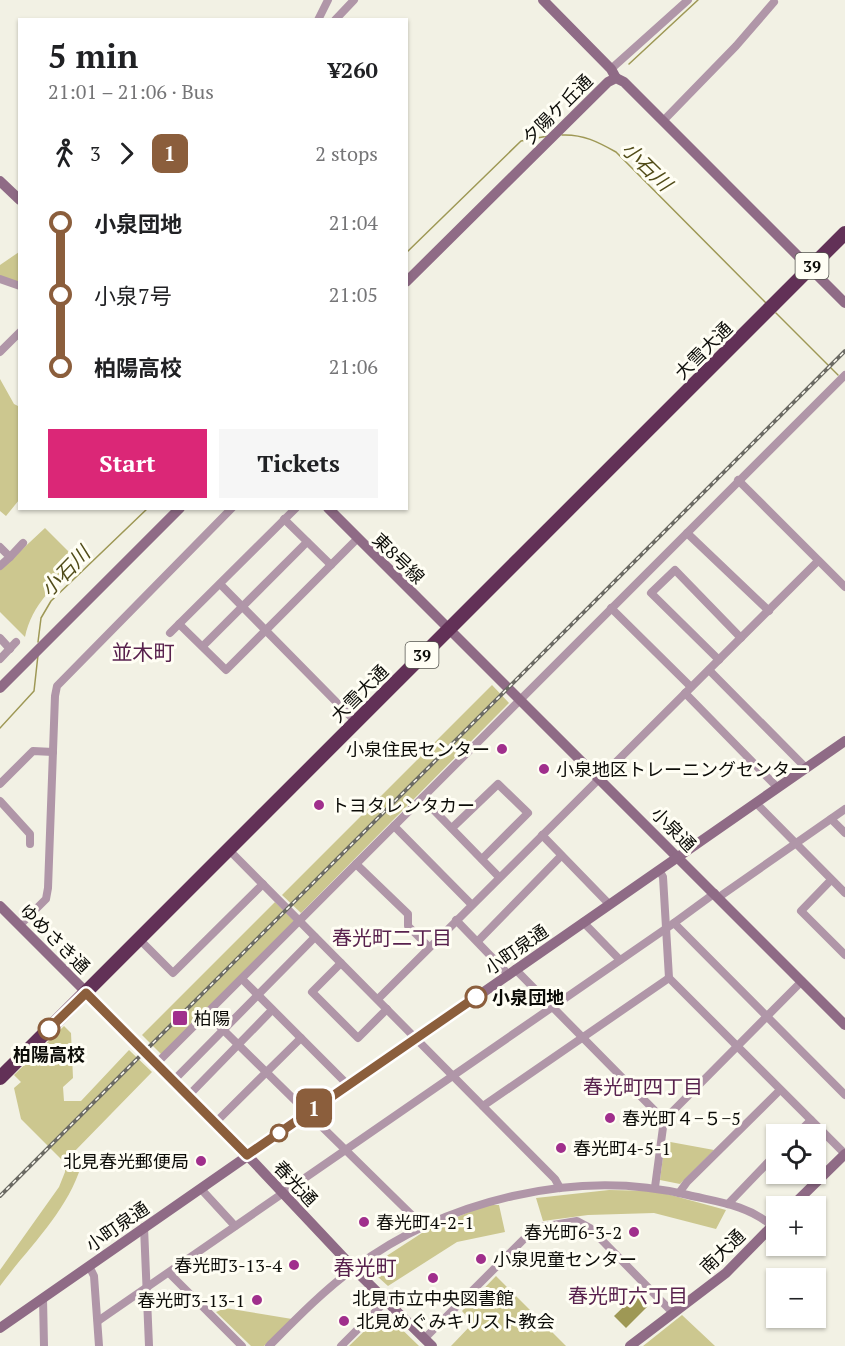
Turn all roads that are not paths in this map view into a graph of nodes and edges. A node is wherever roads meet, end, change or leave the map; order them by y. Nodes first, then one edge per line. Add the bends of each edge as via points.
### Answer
1 (328, 0) edge
2 (354, 0) edge
3 (543, 0) edge
4 (688, 0) edge
5 (774, 2) dead end
6 (319, 18) edge
7 (337, 18) edge
8 (614, 74) junction
9 (663, 121) junction
10 (0, 181) edge
11 (18, 198) edge
12 (845, 232) edge
13 (810, 268) junction
14 (0, 279) edge
15 (408, 280) edge
16 (18, 285) edge
17 (845, 303) edge
18 (18, 334) edge
19 (0, 352) edge
20 (845, 375) edge
21 (738, 480) junction
22 (178, 510) edge
23 (230, 510) edge
24 (294, 510) edge
25 (329, 510) edge
26 (284, 519) junction
27 (687, 533) junction
28 (357, 539) junction
29 (307, 542) junction
30 (23, 543) dead end
31 (0, 547) edge
32 (10, 557) junction
33 (818, 561) junction
34 (330, 565) junction
35 (0, 566) edge
36 (220, 584) junction
37 (845, 587) edge
38 (242, 607) junction
39 (611, 608) junction
40 (769, 611) junction
41 (179, 624) junction
42 (450, 629) junction
43 (265, 630) junction
44 (170, 633) dead end
45 (0, 638) edge
46 (741, 638) junction
47 (16, 642) dead end
48 (203, 646) junction
49 (10, 649) junction
50 (0, 659) edge
51 (719, 660) junction
52 (709, 670) junction
53 (0, 688) edge
54 (688, 690) junction
55 (521, 700) junction
56 (355, 721) junction
57 (845, 741) edge
58 (53, 752) junction
59 (806, 768) junction
60 (600, 778) junction
61 (0, 784) edge
62 (777, 787) junction
63 (422, 798) junction
64 (0, 801) edge
65 (756, 803) junction
66 (845, 809) edge
67 (831, 819) junction
68 (394, 826) junction
69 (452, 828) junction
70 (845, 833) edge
71 (542, 835) junction
72 (796, 843) junction
73 (30, 844) dead end
74 (228, 850) junction
75 (561, 856) junction
76 (678, 856) junction
77 (482, 859) junction
78 (356, 864) junction
79 (659, 870) junction
80 (499, 877) junction
81 (831, 880) junction
82 (263, 884) junction
83 (845, 893) edge
84 (717, 895) junction
85 (471, 904) junction
86 (609, 904) junction
87 (0, 906) edge
88 (300, 920) junction
89 (456, 920) junction
90 (583, 922) junction
91 (20, 925) junction
92 (670, 925) junction
93 (315, 937) junction
94 (139, 939) junction
95 (478, 940) junction
96 (429, 947) junction
97 (845, 955) edge
98 (620, 960) junction
99 (340, 963) junction
100 (511, 972) junction
101 (669, 978) junction
102 (242, 979) junction
103 (802, 981) junction
104 (86, 993) junction
105 (258, 995) junction
106 (378, 999) junction
107 (552, 1006) junction
108 (387, 1009) junction
109 (272, 1010) junction
110 (207, 1014) junction
111 (766, 1016) junction
112 (845, 1025) edge
113 (223, 1030) junction
114 (301, 1038) junction
115 (416, 1038) junction
116 (583, 1038) junction
117 (238, 1045) junction
118 (736, 1046) junction
119 (157, 1064) junction
120 (265, 1072) junction
121 (452, 1076) junction
122 (0, 1078) edge
123 (174, 1080) junction
124 (348, 1084) junction
125 (780, 1090) junction
126 (189, 1095) junction
127 (845, 1095) edge
128 (483, 1106) junction
129 (307, 1113) junction
130 (664, 1120) junction
131 (811, 1120) junction
132 (216, 1122) junction
133 (807, 1124) edge
134 (347, 1149) junction
135 (845, 1154) edge
136 (247, 1155) junction
137 (766, 1165) edge
138 (656, 1187) junction
139 (560, 1188) junction
140 (201, 1189) junction
141 (679, 1193) junction
142 (284, 1194) junction
143 (802, 1196) edge
144 (728, 1204) junction
145 (766, 1218) edge
146 (235, 1226) junction
147 (144, 1227) junction
148 (424, 1227) junction
149 (766, 1231) edge
150 (89, 1266) junction
151 (354, 1268) junction
152 (169, 1273) junction
153 (147, 1287) junction
154 (43, 1298) junction
155 (386, 1301) junction
156 (673, 1313) junction
157 (98, 1322) junction
158 (0, 1328) edge
159 (428, 1342) edge
160 (44, 1346) edge
161 (99, 1346) edge
162 (149, 1346) edge
163 (242, 1346) edge
164 (269, 1346) edge
165 (341, 1346) edge
166 (630, 1346) edge

1 - 6 street
2 - 7 street
3 - 8 street
4 - 8 street
5 - 9 street
8 - 9 street, 夕陽ケ丘通
8 - 15 street, 夕陽ケ丘通
9 - 13 street, 夕陽ケ丘通
10 - 11 street
12 - 13 highway, 大雪大通 / 39
13 - 17 street, 夕陽ケ丘通
13 - 42 highway, 大雪大通 / 39
14 - 16 street
18 - 19 street
20 - 21 street
21 - 27 street
21 - 33 street
22 - 53 street
23 - 58 street via 57,686
24 - 26 street
25 - 28 street, 東8号線
26 - 29 street
26 - 36 street
27 - 39 street
27 - 40 street
28 - 34 street
28 - 42 street, 東8号線
29 - 34 street
29 - 38 street
30 - 32 street
31 - 32 street
32 - 35 street
33 - 37 street
33 - 40 street
34 - 43 street
36 - 38 street
36 - 41 street
38 - 43 street
38 - 48 street
39 - 54 street
39 - 55 street
40 - 46 street
41 - 44 street
41 - 48 street
42 - 55 street, 小泉通
42 - 56 highway, 大雪大通 / 39
43 - 48 street via 226,670
43 - 56 street
45 - 49 street
46 - 51 street
46 - 51 street via 675,570 651,593
47 - 49 street
49 - 50 street
51 - 52 street
52 - 54 street
52 - 59 street
54 - 60 street
54 - 62 street
55 - 60 street, 小泉通
55 - 63 street
56 - 74 highway, 大雪大通 / 39
57 - 59 street, 小町泉通
58 - 61 street via 33,751
58 - 91 street via 46,899
59 - 62 street, 小町泉通
60 - 71 street
60 - 76 street, 小泉通
62 - 65 street, 小町泉通
63 - 68 street
63 - 69 street
64 - 73 street via 30,834
65 - 72 street
65 - 76 street, 小町泉通
66 - 67 street
67 - 70 street
67 - 72 street
68 - 78 street
68 - 85 street
69 - 77 street
69 - 77 street via 498,784 528,813
71 - 75 street
71 - 80 street
72 - 81 street
72 - 84 street
74 - 82 street
74 - 94 highway, 大雪大通 / 39
75 - 86 street
75 - 95 street
76 - 79 street, 小町泉通
76 - 84 street, 小泉通
77 - 80 street
78 - 88 street
78 - 96 street via 408,914 408,926
79 - 86 street, 小町泉通
79 - 92 street
80 - 85 street
81 - 83 street
81 - 97 street via 801,910
82 - 88 street
82 - 94 street via 173,973
84 - 92 street
84 - 103 street, 小泉通
85 - 89 street
86 - 90 street, 小町泉通
87 - 91 street, ゆめさき通
88 - 93 street
88 - 102 street
89 - 95 street
89 - 96 street
90 - 98 street
90 - 100 street, 小町泉通
91 - 104 street, ゆめさき通
92 - 98 street
92 - 101 street
92 - 111 street
93 - 99 street
93 - 105 street
94 - 104 highway, 大雪大通 / 39
95 - 100 street
96 - 106 street
98 - 107 street
99 - 106 street
99 - 108 street via 312,992 358,1038
100 - 107 street
100 - 115 street, 小町泉通
101 - 116 street
101 - 118 street
102 - 105 street
102 - 110 street
103 - 111 street
103 - 112 street, 小泉通
104 - 119 street, 春光通
104 - 122 highway, 大雪大通 / 39
105 - 109 street
105 - 113 street
106 - 108 street
107 - 116 street
107 - 121 street
108 - 115 street
109 - 114 street
109 - 117 street
110 - 113 street
110 - 119 street
111 - 118 street
111 - 127 street
113 - 117 street
113 - 123 street
114 - 120 street
114 - 124 street
115 - 121 street
115 - 124 street, 小町泉通
116 - 128 street
116 - 130 street
117 - 120 street
117 - 126 street
118 - 125 street
118 - 130 street
119 - 123 street, 春光通
120 - 129 street
120 - 132 street
121 - 128 street
121 - 134 street
123 - 126 street, 春光通
124 - 129 street, 小町泉通
125 - 131 street
125 - 141 street
126 - 132 street, 春光通
128 - 139 street
129 - 134 street
129 - 136 street, 小町泉通
130 - 138 street
131 - 133 street
131 - 135 street
132 - 136 street, 春光通
134 - 142 street
134 - 148 street
135 - 143 street
136 - 140 street, 小町泉通
136 - 142 street, 春光通
137 - 144 street
138 - 139 street via 622,1184
138 - 141 street
139 - 148 street via 487,1203
140 - 146 street
140 - 147 street, 小町泉通
141 - 144 street
142 - 146 street
142 - 151 street, 春光通
144 - 145 street
146 - 152 street
147 - 150 street, 小町泉通
147 - 153 street
148 - 151 street
149 - 156 street, 南大通 via 726,1273
150 - 154 street, 小町泉通
150 - 157 street via 94,1276
151 - 155 street, 春光通
151 - 164 street via 320,1295
152 - 153 street
152 - 163 street
153 - 157 street
153 - 162 street
154 - 158 street, 小町泉通
154 - 160 street
155 - 159 street, 春光通
155 - 165 street
156 - 159 street via 590,1228 577,1221 535,1228
156 - 166 street, 南大通
157 - 161 street

